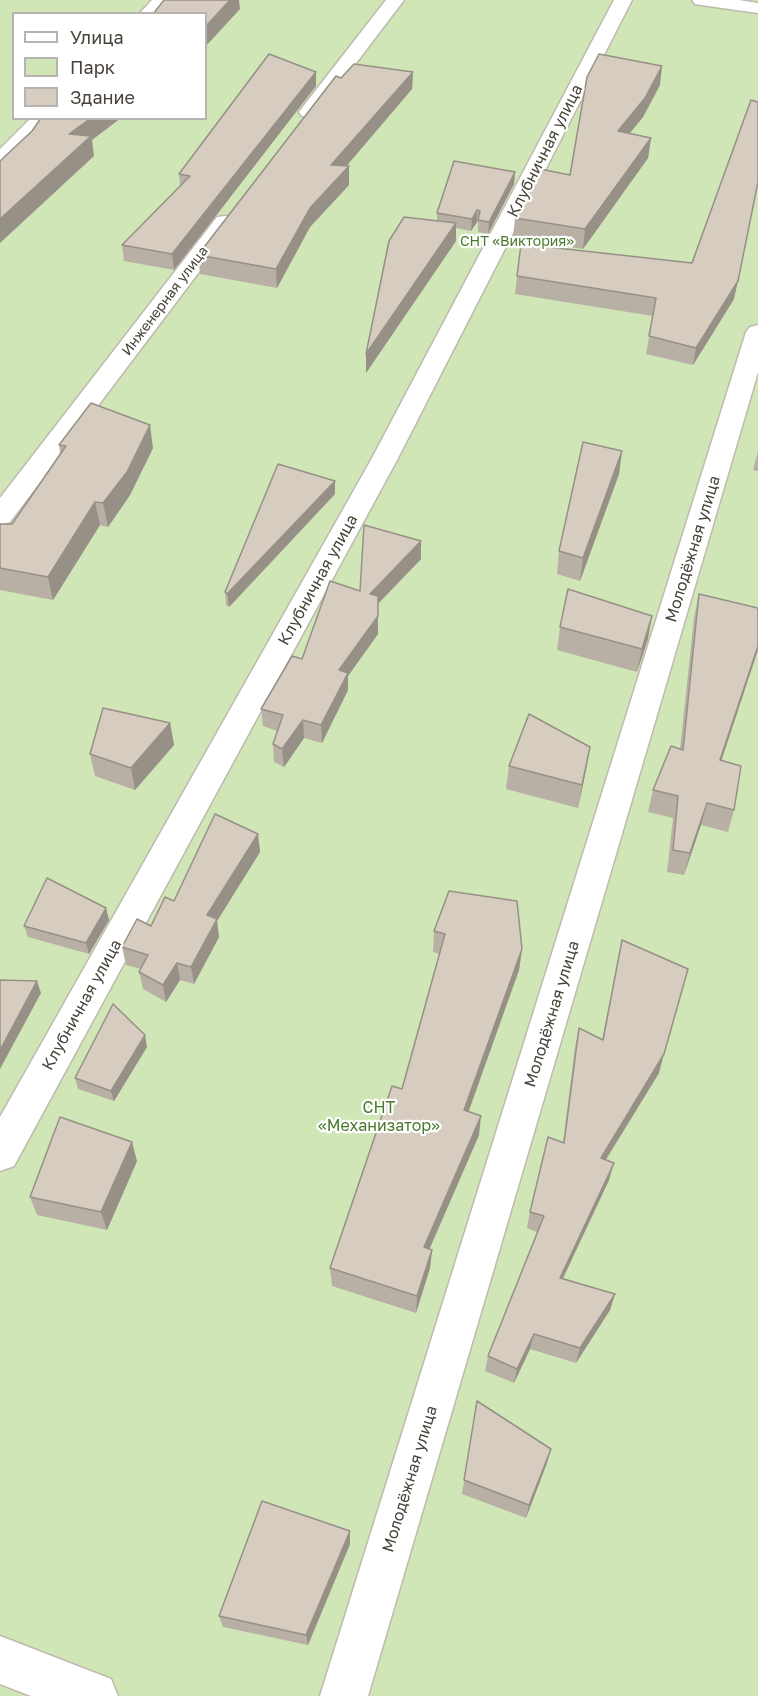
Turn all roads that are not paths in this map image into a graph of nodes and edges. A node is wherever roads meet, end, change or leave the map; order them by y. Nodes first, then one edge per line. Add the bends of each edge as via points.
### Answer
1 (162, 0) edge
2 (395, 0) edge
3 (623, 0) edge
4 (701, 0) edge
5 (758, 8) edge
6 (150, 12) edge
7 (41, 120) edge
8 (294, 132) edge
9 (0, 161) edge
10 (236, 207) edge
11 (758, 332) edge
12 (0, 516) edge
13 (0, 1154) edge
14 (0, 1660) edge
15 (94, 1696) edge
16 (344, 1696) edge

1 - 6 street
2 - 8 street
3 - 13 street, Клубничная улица via 384,460
4 - 5 street
7 - 9 street
10 - 12 street, Инженерная улица
11 - 16 street, Молодёжная улица
14 - 15 street

